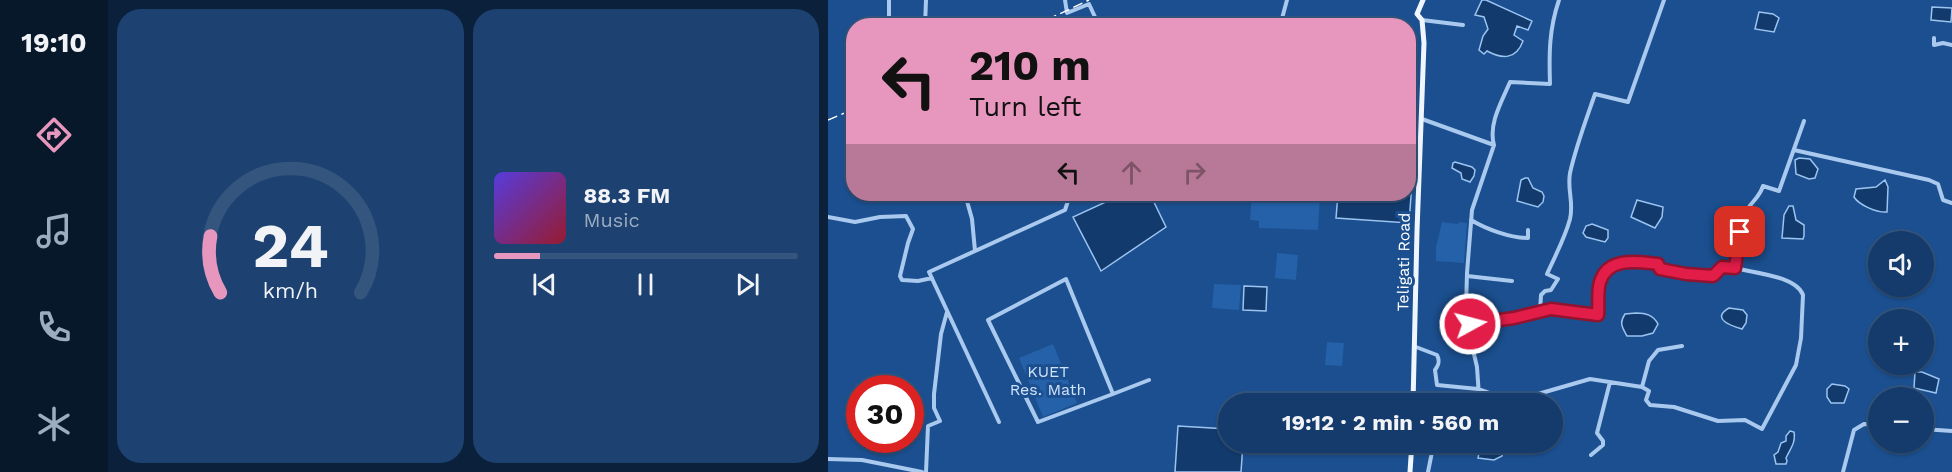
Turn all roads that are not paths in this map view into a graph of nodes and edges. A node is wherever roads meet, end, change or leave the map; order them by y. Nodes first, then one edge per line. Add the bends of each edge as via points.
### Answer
1 (889, 0) edge
2 (926, 0) edge
3 (1065, 0) edge
4 (1287, 0) edge
5 (1423, 0) edge
6 (1558, 0) edge
7 (1664, 0) edge
8 (889, 18) edge
9 (925, 18) edge
10 (1095, 18) edge
11 (1282, 18) edge
12 (1422, 20) junction
13 (1463, 25) dead end
14 (1934, 38) dead end
15 (1952, 45) edge
16 (1421, 119) junction
17 (1804, 121) dead end
18 (1494, 145) junction
19 (1794, 150) junction
20 (967, 201) edge
21 (1068, 201) edge
22 (1952, 203) edge
23 (828, 217) edge
24 (1471, 220) junction
25 (1528, 230) dead end
26 (975, 251) junction
27 (1735, 268) junction
28 (1467, 276) junction
29 (932, 278) junction
30 (1512, 281) dead end
31 (1540, 311) junction
32 (947, 312) junction
33 (1470, 324) junction
34 (1682, 346) dead end
35 (1416, 347) junction
36 (1149, 380) dead end
37 (1610, 382) junction
38 (1642, 387) junction
39 (1478, 389) junction
40 (1414, 393) edge
41 (1477, 393) edge
42 (1489, 393) edge
43 (1541, 393) edge
44 (1113, 394) junction
45 (999, 422) dead end
46 (1868, 424) edge
47 (1934, 430) edge
48 (1952, 431) edge
49 (1411, 453) edge
50 (1431, 453) edge
51 (1592, 455) dead end
52 (828, 459) edge
53 (924, 472) edge
54 (1410, 472) edge
55 (1428, 472) edge
56 (1843, 472) edge

1 - 8 street
2 - 9 street
3 - 10 street via 1067,13 1089,4
4 - 11 street
5 - 12 main road via 1417,14
6 - 18 street via 1550,32 1550,84 1510,82 1496,114
7 - 31 street via 1628,102 1595,94 1574,154 1569,221 1547,274 1558,279 1551,290 1541,295
12 - 13 street
12 - 16 main road, Teligati Road
14 - 15 street via 1934,45
16 - 18 street
16 - 35 main road, Teligati Road
17 - 19 street
18 - 24 street
19 - 22 street via 1929,180 1938,184 1943,200
19 - 27 street via 1779,191 1763,186 1760,196 1746,210
20 - 26 street
21 - 26 street via 1065,210
23 - 29 street via 855,222 906,216 913,229 900,276 902,280
24 - 25 street via 1491,231 1521,238 1528,238
24 - 28 street
26 - 29 street via 929,272
27 - 31 street via 1722,267 1713,276 1624,261 1600,279 1598,315
27 - 38 street via 1786,280 1803,295 1796,365 1762,429 1745,420 1718,421 1674,407 1650,405 1646,400 1649,391
28 - 30 street
28 - 33 street
29 - 32 street
31 - 33 street
32 - 45 street
32 - 53 street via 940,334 934,394 934,408 940,421 928,426
33 - 39 street
34 - 38 street via 1658,350 1649,361
35 - 39 street via 1437,355 1437,385
35 - 40 main road, Teligati Road
36 - 44 street
37 - 38 street
37 - 43 street via 1590,379
37 - 51 street via 1597,433 1604,445
39 - 41 street
39 - 42 street
44 - 44 street via 1038,422 988,320 1066,279
46 - 56 street via 1854,430
47 - 48 street
49 - 54 main road
50 - 55 street
52 - 53 street via 862,460

